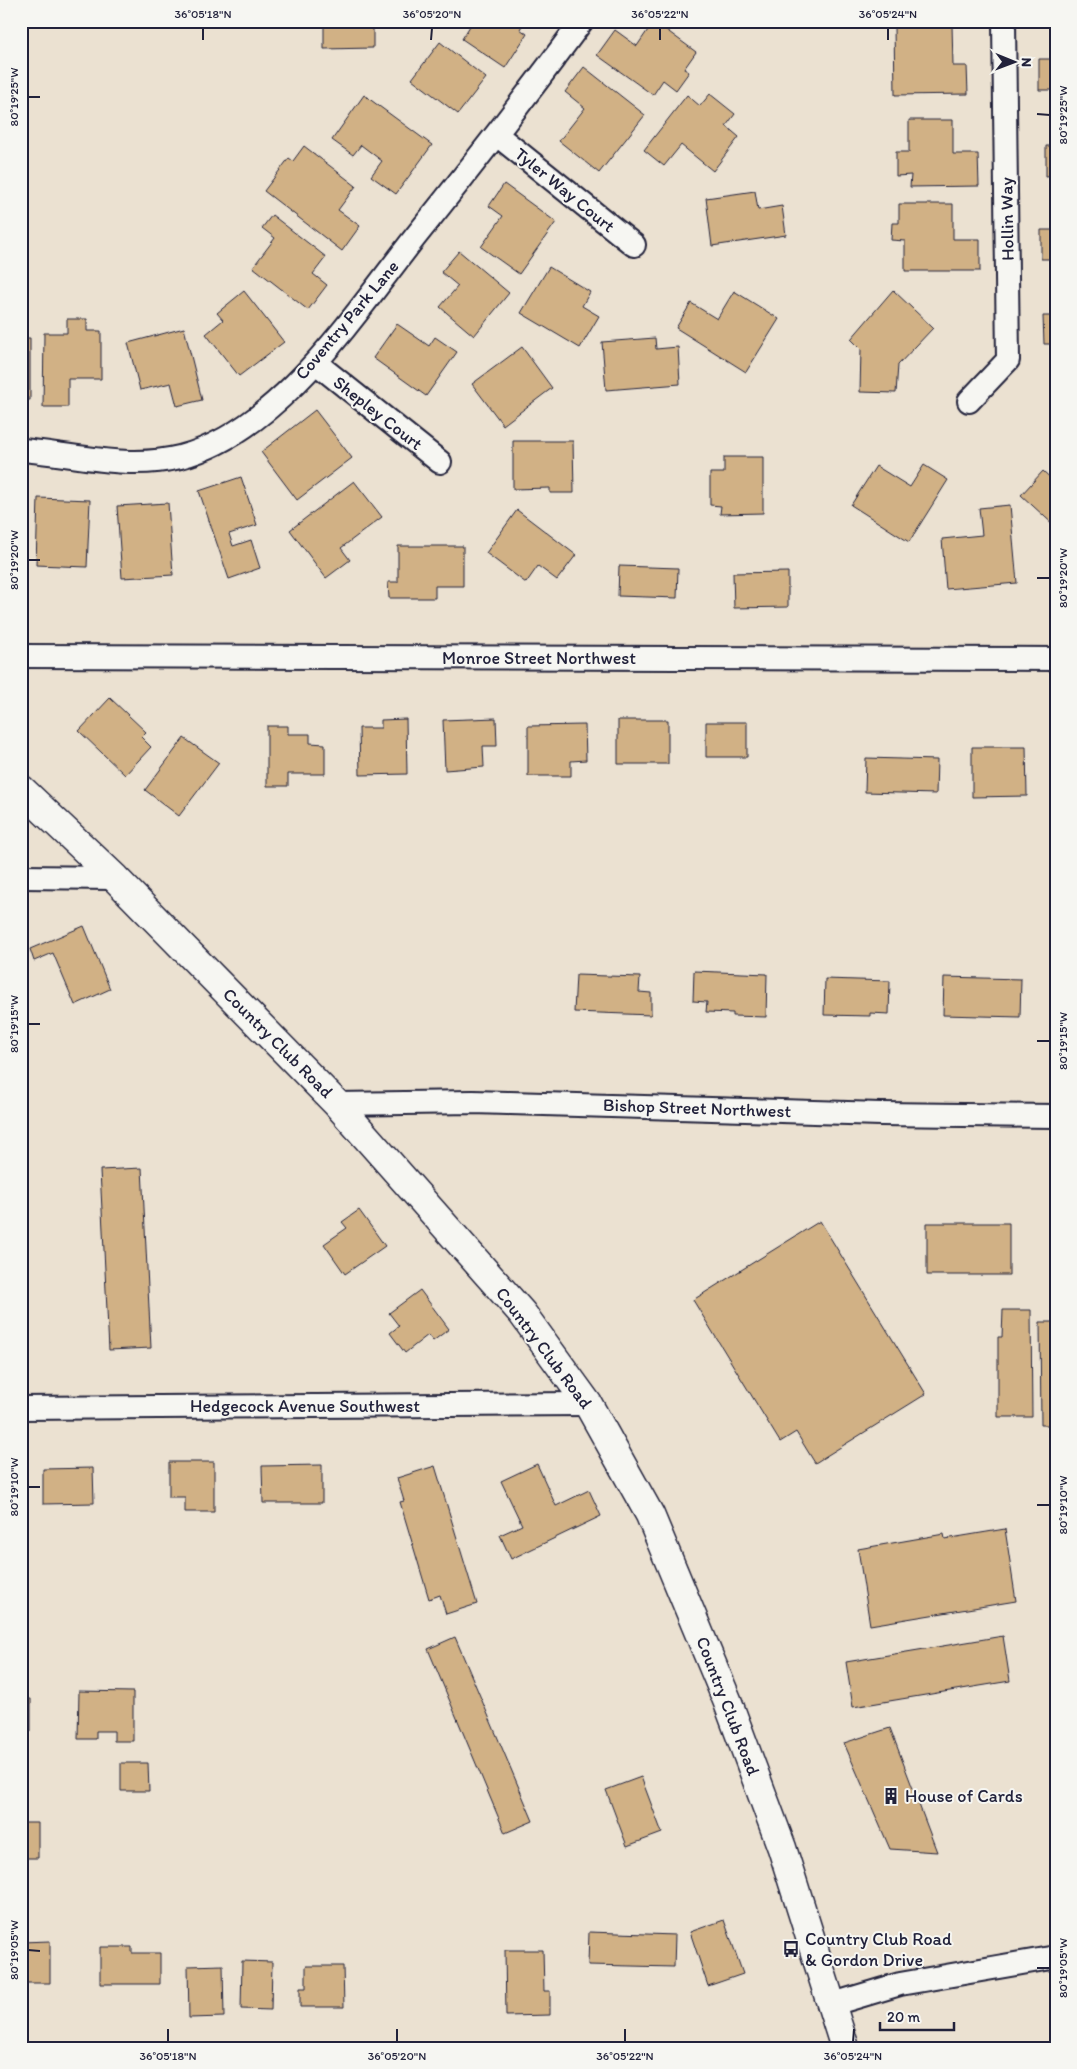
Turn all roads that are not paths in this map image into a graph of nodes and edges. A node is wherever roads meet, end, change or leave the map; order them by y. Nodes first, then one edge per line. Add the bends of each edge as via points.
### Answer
1 (582, 21) edge
2 (1004, 21) edge
3 (497, 135) junction
4 (634, 245) dead end
5 (316, 363) junction
6 (970, 401) dead end
7 (21, 450) edge
8 (440, 462) dead end
9 (21, 656) edge
10 (1056, 659) edge
11 (21, 789) edge
12 (21, 877) edge
13 (115, 878) junction
14 (337, 1104) junction
15 (1056, 1116) edge
16 (588, 1404) junction
17 (21, 1408) edge
18 (1056, 1957) edge
19 (833, 2004) junction
20 (845, 2048) edge

1 - 3 street, Coventry Park Lane
2 - 6 street, Hollin Way via 1008,360
3 - 4 street, Tyler Way Court
3 - 5 street, Coventry Park Lane
5 - 7 street, Coventry Park Lane via 243,429 214,445 181,456 148,462 114,462
5 - 8 street, Shepley Court
9 - 10 street, Monroe Street Northwest
11 - 13 main road, Country Club Road
12 - 13 street
13 - 14 main road, Country Club Road
14 - 15 street, Bishop Street Northwest via 473,1102
14 - 16 main road, Country Club Road via 522,1313
16 - 17 street, Hedgecock Avenue Southwest
16 - 19 main road, Country Club Road via 650,1515 727,1700 782,1848
18 - 19 street via 900,1984
19 - 20 main road, Country Club Road

